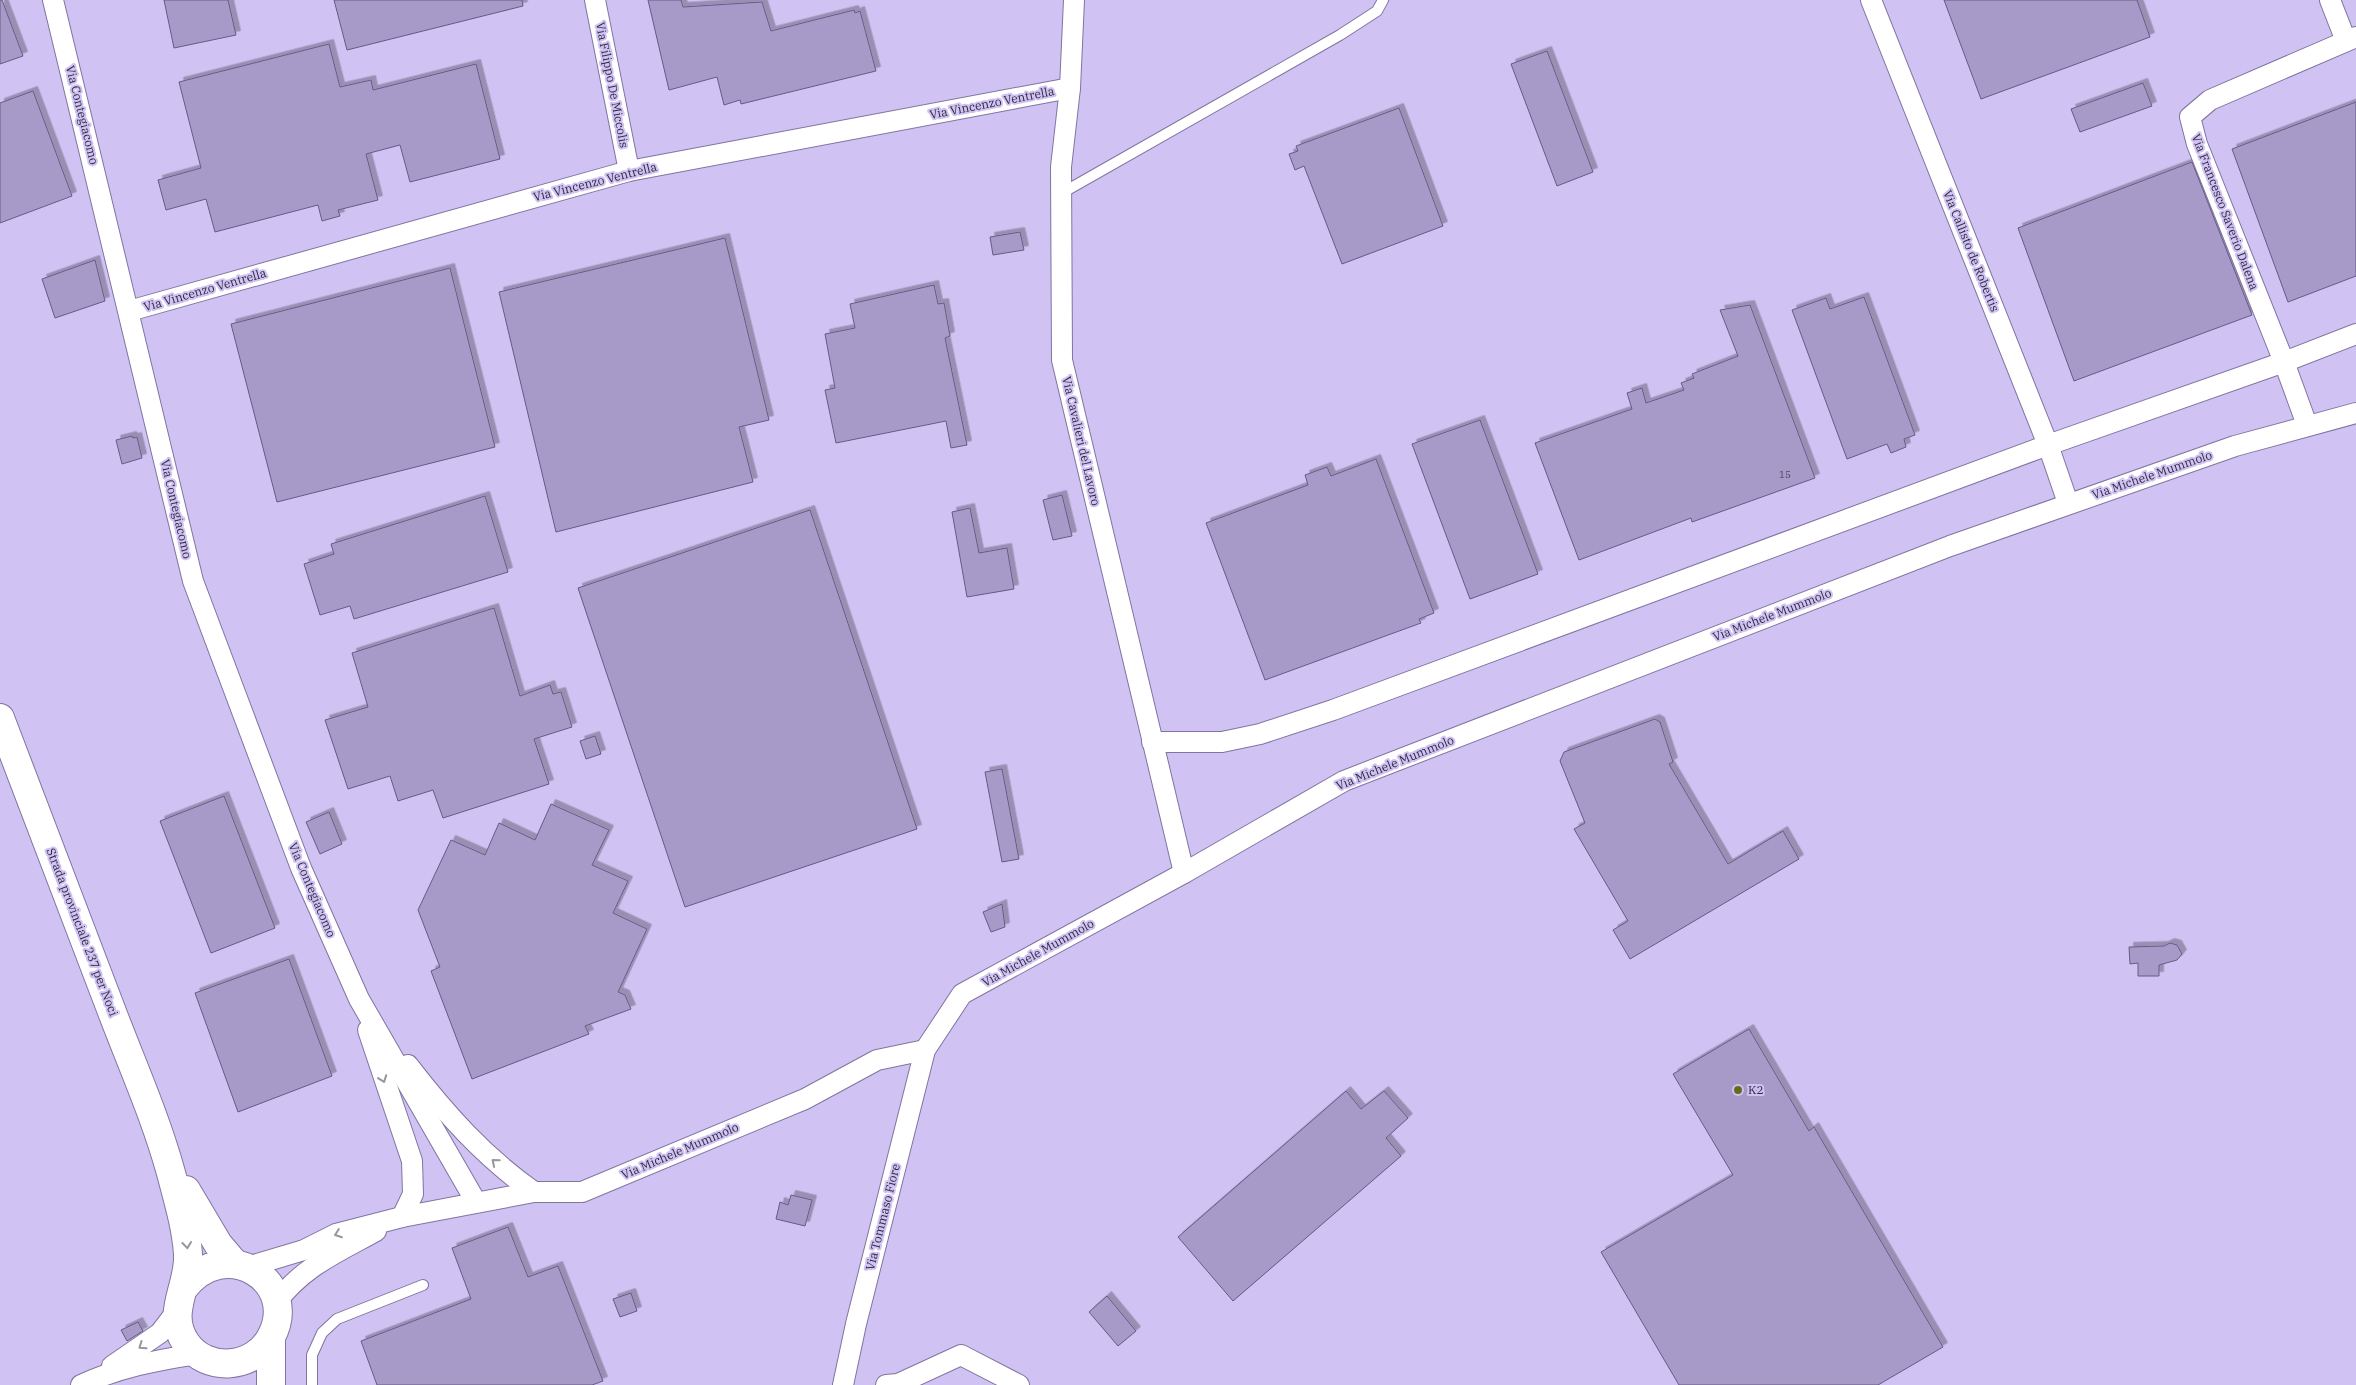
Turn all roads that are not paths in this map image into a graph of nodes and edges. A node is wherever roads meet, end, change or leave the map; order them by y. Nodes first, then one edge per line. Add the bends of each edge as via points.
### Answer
1 (53, 0) edge
2 (595, 0) edge
3 (1074, 0) edge
4 (1383, 0) edge
5 (1871, 0) edge
6 (2330, 0) edge
7 (2351, 39) edge
8 (1070, 88) junction
9 (629, 171) junction
10 (1062, 193) junction
11 (129, 311) junction
12 (2356, 334) edge
13 (2284, 362) junction
14 (2356, 413) edge
15 (2307, 425) junction
16 (2048, 445) junction
17 (2068, 503) junction
18 (0, 718) edge
19 (1152, 742) junction
20 (1184, 873) junction
21 (359, 999) junction
22 (925, 1050) junction
23 (164, 1146) junction
24 (534, 1192) junction
25 (476, 1202) junction
26 (402, 1217) junction
27 (241, 1265) junction
28 (423, 1286) dead end
29 (180, 1300) junction
30 (276, 1303) junction
31 (271, 1339) junction
32 (208, 1359) junction
33 (88, 1381) edge
34 (238, 1385) edge
35 (272, 1385) edge
36 (312, 1385) edge
37 (843, 1385) edge
38 (886, 1385) edge
39 (1019, 1385) edge

1 - 11 street, Via Contegiacomo
2 - 9 street, Via Filippo De Miccolis
3 - 8 street, Via Cavalieri del Lavoro
4 - 10 lane via 1377,11 1340,35
5 - 16 street, Via Callisto de Robertis
6 - 7 street
7 - 13 street, Via Francesco Saverio Dalena via 2210,100 2190,117 2197,144
8 - 9 street, Via Vincenzo Ventrella
8 - 10 street, Via Cavalieri del Lavoro via 1061,167
9 - 11 street, Via Vincenzo Ventrella
10 - 19 street, Via Cavalieri del Lavoro via 1062,360
11 - 21 street, Via Contegiacomo via 193,582 301,868
12 - 13 street
13 - 15 street, Via Francesco Saverio Dalena
13 - 16 street
14 - 15 street, Via Michele Mummolo
15 - 17 street, Via Michele Mummolo
16 - 17 street, Via Callisto de Robertis
16 - 19 street via 1270,731 1222,742
17 - 20 street, Via Michele Mummolo via 1344,781
18 - 23 main road, Strada provinciale 237 per Noci
19 - 20 street, Via Cavalieri del Lavoro
20 - 22 street, Via Michele Mummolo via 962,994
24 -> 21 street, Via Contegiacomo via 484,1153 455,1123
21 - 25 street, Via Contegiacomo
21 -> 26 street, Via Contegiacomo via 412,1161 413,1194
22 - 24 street, Via Michele Mummolo via 877,1060 805,1099 582,1192
22 - 37 street, Via Tommaso Fiore
23 - 27 main road, Strada provinciale 237 per Noci via 198,1213 218,1244
23 -> 29 main road, Strada provinciale 237 per Noci via 184,1222 188,1257
24 - 25 street, Via Michele Mummolo
25 - 26 street, Via Michele Mummolo
26 -> 27 street, Via Michele Mummolo via 336,1234 304,1250
26 - 30 street, Via Michele Mummolo via 311,1266 289,1285
27 - 29 main road via 210,1266 190,1279
27 - 30 main road via 266,1281
28 - 36 lane via 337,1319 322,1333 312,1355
29 - 32 main road via 181,1336
29 -> 33 street via 160,1333
30 - 31 main road via 278,1315
31 - 32 main road via 254,1356 243,1361
31 - 35 main road
32 - 33 street via 156,1360
32 - 34 main road
38 - 39 street via 898,1384 961,1355

